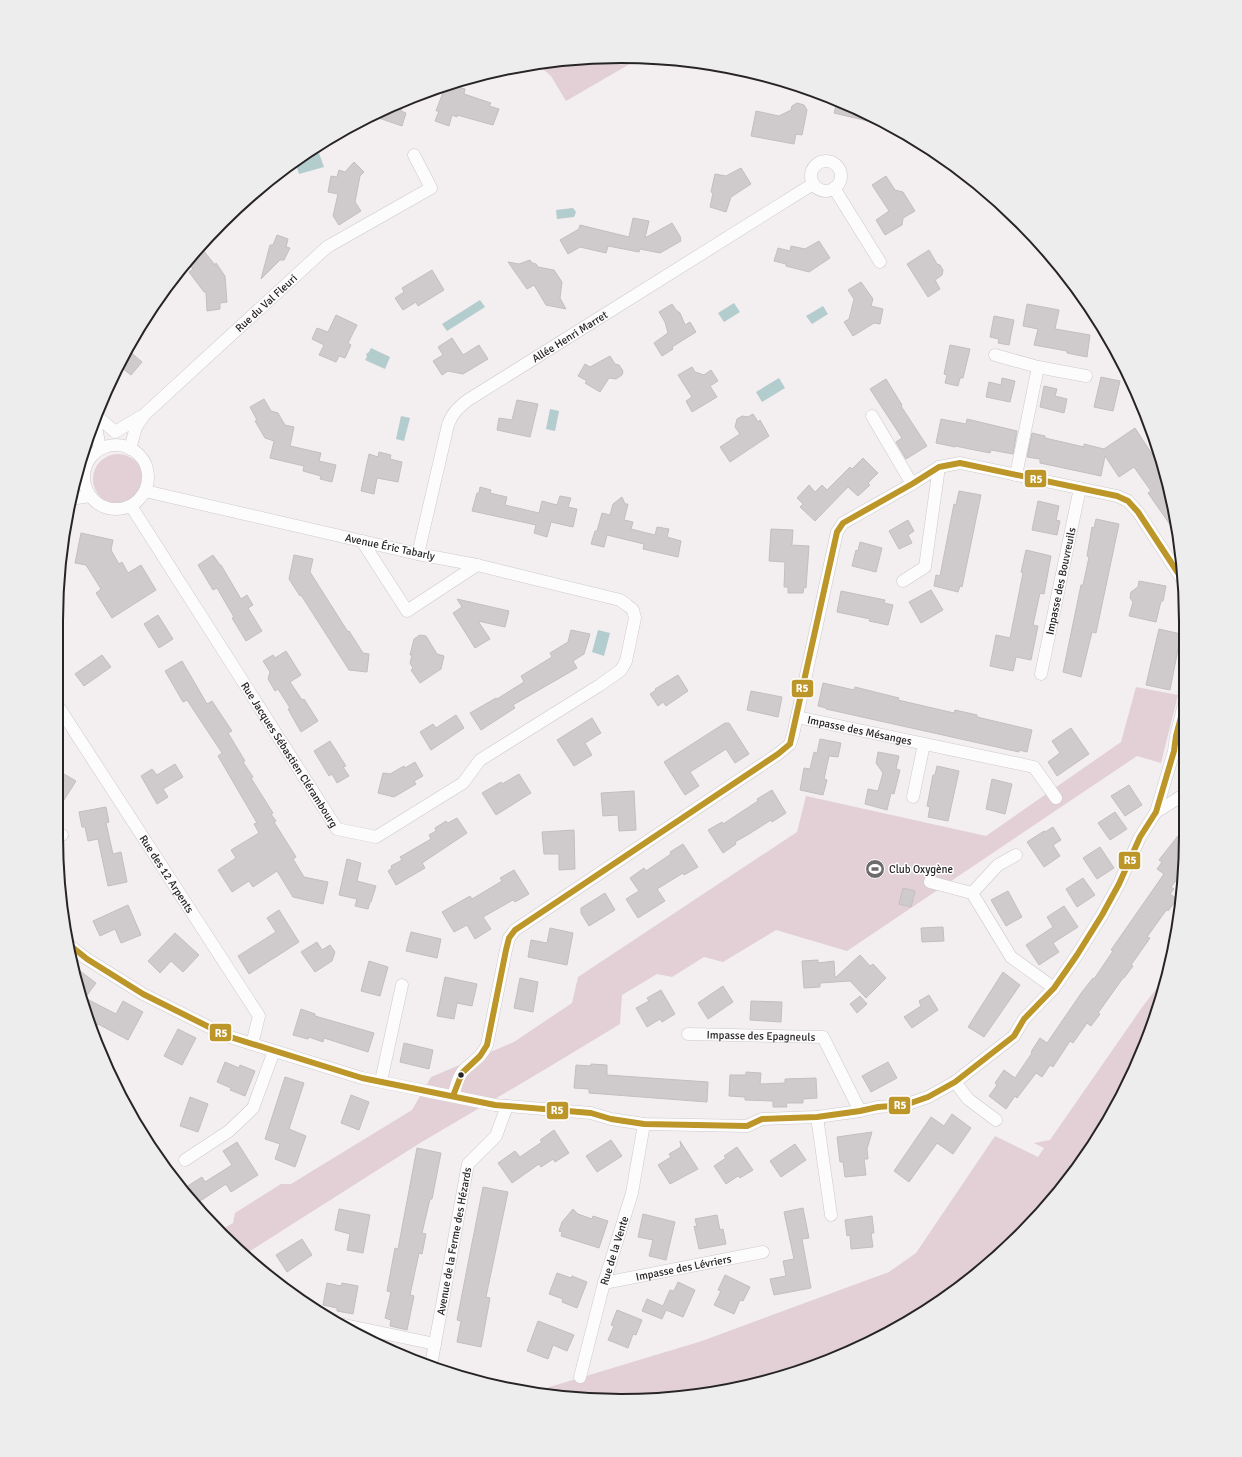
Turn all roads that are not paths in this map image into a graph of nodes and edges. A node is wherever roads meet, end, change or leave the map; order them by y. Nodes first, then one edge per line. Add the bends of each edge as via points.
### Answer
1 (414, 155) dead end
2 (813, 184) junction
3 (834, 188) junction
4 (880, 262) dead end
5 (995, 355) dead end
6 (1038, 367) junction
7 (1086, 376) dead end
8 (145, 414) junction
9 (872, 416) dead end
10 (101, 419) edge
11 (97, 431) edge
12 (115, 432) junction
13 (118, 445) junction
14 (100, 449) junction
15 (130, 449) junction
16 (87, 460) edge
17 (939, 467) junction
18 (1016, 475) junction
19 (81, 484) edge
20 (912, 484) junction
21 (1080, 488) junction
22 (145, 491) junction
23 (90, 496) junction
24 (77, 498) edge
25 (131, 506) junction
26 (362, 541) junction
27 (418, 554) junction
28 (477, 565) junction
29 (1176, 571) edge
30 (903, 581) dead end
31 (633, 610) joint
32 (1041, 674) dead end
33 (63, 714) edge
34 (797, 717) junction
35 (1179, 723) edge
36 (924, 744) junction
37 (913, 796) dead end
38 (1056, 798) dead end
39 (1179, 798) edge
40 (1156, 812) junction
41 (1016, 855) dead end
42 (930, 882) dead end
43 (972, 893) junction
44 (75, 950) edge
45 (402, 985) dead end
46 (1054, 988) junction
47 (688, 1034) dead end
48 (252, 1044) junction
49 (274, 1051) junction
50 (381, 1081) junction
51 (955, 1082) junction
52 (453, 1096) junction
53 (507, 1106) junction
54 (860, 1111) junction
55 (817, 1117) junction
56 (996, 1120) dead end
57 (644, 1124) junction
58 (185, 1160) dead end
59 (831, 1215) dead end
60 (763, 1252) dead end
61 (604, 1283) junction
62 (359, 1328) edge
63 (435, 1344) junction
64 (432, 1361) edge
65 (580, 1377) dead end

1 - 8 street, Rue du Val Fleuri via 431,188 327,247
2 - 3 street via 820,190 829,191
2 - 3 street via 810,176 812,168 826,160 840,168 841,178 838,186
2 - 27 street, Allée Henri Marret via 468,400 456,410 450,417
3 - 4 street
5 - 6 street
6 - 7 street
6 - 18 street
8 - 12 street
8 - 15 street, Rue du Val Fleuri via 136,427
9 - 20 street
10 - 12 street
11 - 14 street
12 - 13 street
13 - 14 street
13 - 15 street
14 - 16 street
15 - 22 street via 144,462 148,481
17 - 18 street via 960,462
17 - 20 street
17 - 30 street via 925,567
18 - 21 street
19 - 23 street
20 - 34 street via 843,523 837,532
21 - 29 street via 1128,501
21 - 32 street, Impasse des Bouvreuils
22 - 25 street
22 - 26 street, Avenue Éric Tabarly
23 - 24 street
23 - 25 street via 100,505 113,509
25 - 31 street, Rue Jacques Sébastien Clérambourg via 337,829 376,837 463,783 480,760 622,670 635,618
26 - 27 street, Avenue Éric Tabarly
26 - 28 street via 407,611
27 - 28 street, Avenue Éric Tabarly
28 - 31 street, Avenue Éric Tabarly via 620,600
33 - 48 street, Rue des 12 Arpents via 259,1016
34 - 36 street, Impasse des Mésanges
34 - 52 street via 790,744 778,754 515,930 509,938 506,950 487,1045 479,1058 463,1071
35 - 40 street via 1174,751
36 - 37 street, Impasse des Mésanges
36 - 38 street, Impasse des Mésanges via 1034,767
39 - 40 street
40 - 46 street via 1140,837 1102,915
41 - 43 street via 998,865
42 - 43 street
43 - 46 street via 1011,957
44 - 48 street via 143,994 227,1036
45 - 50 street
46 - 51 street via 1024,1019 1014,1036
47 - 54 street, Impasse des Epagneuls via 823,1037
48 - 49 street
49 - 50 street via 362,1078
49 - 58 street via 253,1108 229,1131
50 - 52 street
51 - 54 street via 905,1106 878,1106
51 - 56 street via 968,1099
52 - 53 street
53 - 57 street via 591,1113
53 - 63 street, Avenue de la Ferme des Hézards via 496,1136 468,1164
54 - 55 street
55 - 57 street via 762,1119 747,1126
55 - 59 street
57 - 61 street, Rue de la Vente via 632,1192
60 - 61 street, Impasse des Lévriers
61 - 65 street, Rue de la Vente
62 - 63 street
63 - 64 street, Avenue de la Ferme des Hézards

